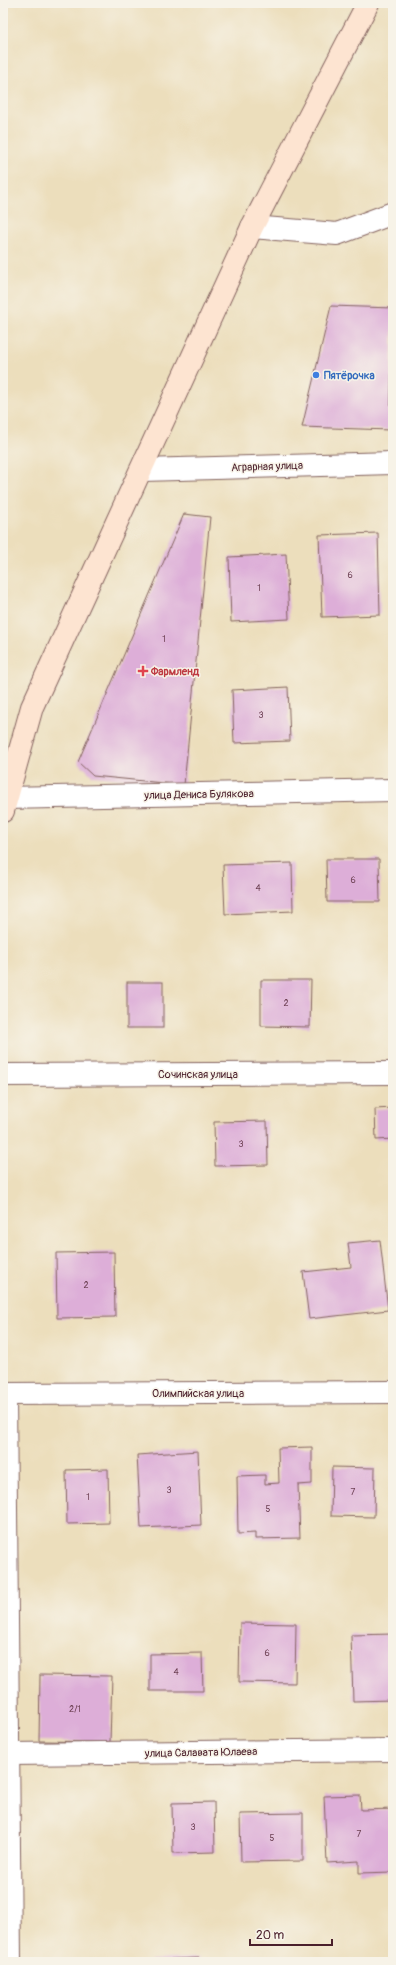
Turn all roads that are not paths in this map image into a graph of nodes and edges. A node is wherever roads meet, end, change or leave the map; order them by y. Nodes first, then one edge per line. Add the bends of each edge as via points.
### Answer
1 (368, 3) edge
2 (393, 213) edge
3 (252, 227) junction
4 (393, 463) edge
5 (142, 470) junction
6 (393, 790) edge
7 (4, 805) edge
8 (393, 1073) edge
9 (3, 1075) edge
10 (393, 1392) edge
11 (4, 1394) edge
12 (393, 1750) edge
13 (9, 1754) junction
14 (10, 1962) edge

1 - 3 main road
2 - 3 street via 337,234
3 - 5 main road
4 - 5 street, Аграрная улица
5 - 7 main road via 32,707
6 - 7 street, улица Дениса Булякова
8 - 9 street, Сочинская улица
10 - 11 street, Олимпийская улица
11 - 13 street
12 - 13 street, улица Салавата Юлаева
13 - 14 street

